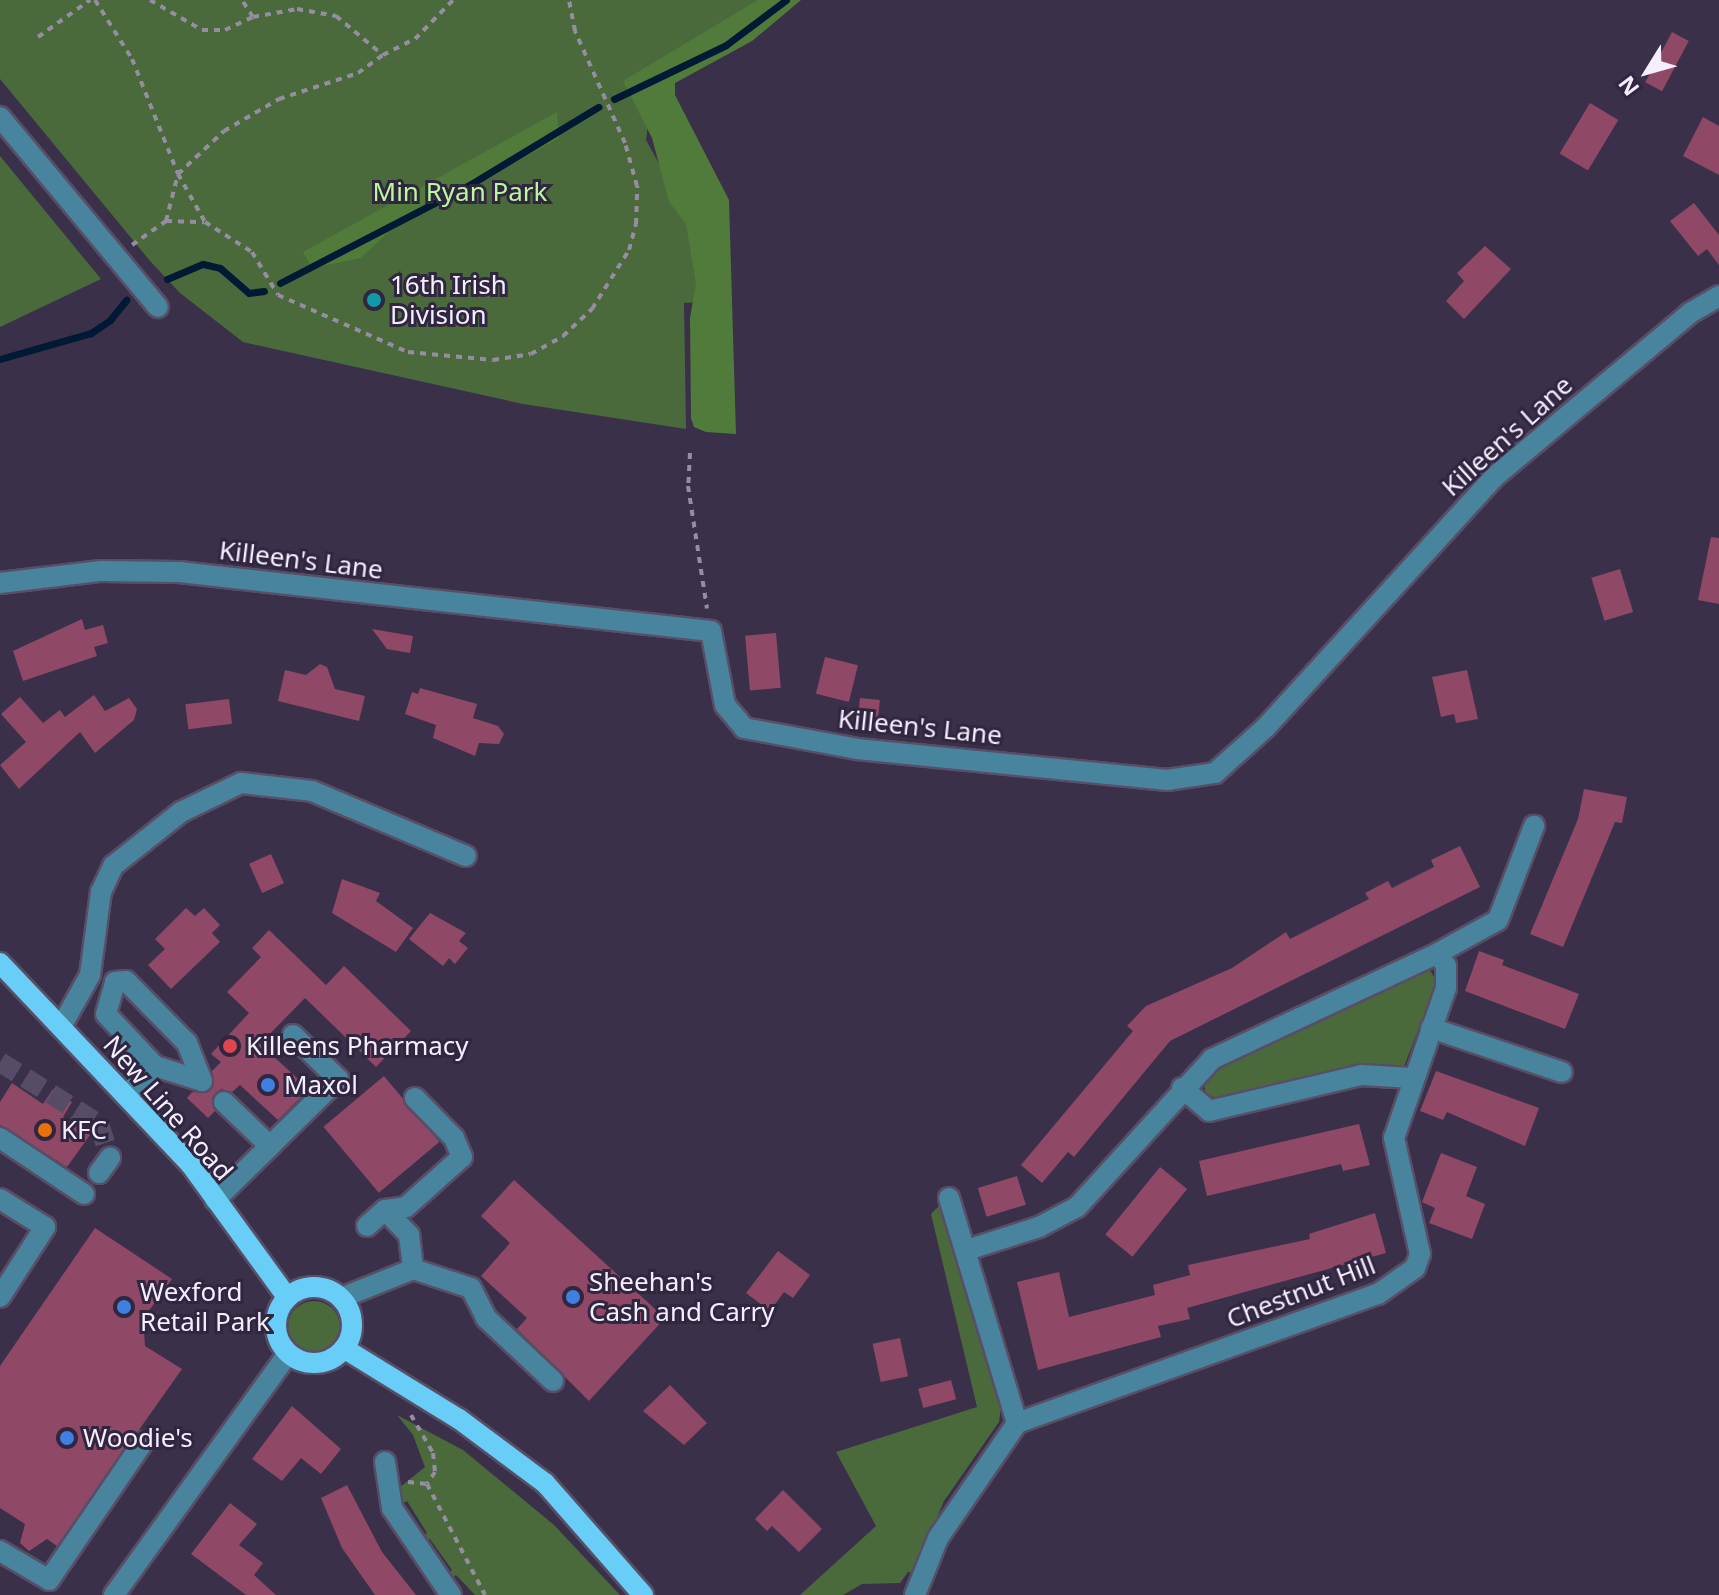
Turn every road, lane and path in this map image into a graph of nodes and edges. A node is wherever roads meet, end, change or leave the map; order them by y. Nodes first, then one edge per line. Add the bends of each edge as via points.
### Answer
1 (93, 0) edge
2 (150, 0) edge
3 (242, 0) edge
4 (453, 0) edge
5 (569, 0) edge
6 (253, 17) junction
7 (38, 37) dead end
8 (383, 55) junction
9 (0, 117) edge
10 (178, 174) junction
11 (166, 221) junction
12 (205, 222) junction
13 (126, 249) dead end
14 (1719, 296) edge
15 (158, 307) dead end
16 (690, 453) dead end
17 (0, 583) edge
18 (711, 631) junction
19 (1534, 826) dead end
20 (466, 856) dead end
21 (1438, 953) junction
22 (0, 963) edge
23 (61, 1027) junction
24 (1431, 1028) junction
25 (293, 1035) dead end
26 (155, 1066) junction
27 (1562, 1072) dead end
28 (1412, 1078) junction
29 (1182, 1088) junction
30 (126, 1096) junction
31 (415, 1098) dead end
32 (224, 1102) dead end
33 (0, 1138) edge
34 (270, 1146) junction
35 (84, 1194) dead end
36 (949, 1198) dead end
37 (0, 1199) edge
38 (215, 1200) junction
39 (385, 1210) junction
40 (367, 1226) dead end
41 (967, 1250) junction
42 (413, 1269) junction
43 (0, 1297) edge
44 (287, 1297) junction
45 (341, 1298) junction
46 (345, 1349) junction
47 (288, 1354) junction
48 (553, 1381) dead end
49 (413, 1389) junction
50 (1017, 1423) junction
51 (143, 1442) dead end
52 (387, 1471) joint
53 (427, 1484) junction
54 (0, 1551) edge
55 (114, 1595) edge
56 (451, 1595) edge
57 (485, 1595) edge
58 (643, 1595) edge
59 (915, 1595) edge

1 - 7 path
1 - 10 path via 132,59
2 - 6 path via 202,30 225,30
3 - 6 path
4 - 8 path via 415,39
5 - 12 path via 575,31 625,143 637,186 629,250 612,284 563,336 531,354 493,360 408,352 278,295 252,252
6 - 8 path via 297,9 336,16
8 - 10 path via 358,73 246,115
9 - 15 street
10 - 11 path
10 - 12 path
11 - 12 path
11 - 13 path
14 - 18 street, Killeen's Lane via 1690,313 1493,478 1266,727 1215,773 1167,780 857,749 744,728 725,705
16 - 18 path via 688,486
17 - 18 street, Killeen's Lane via 101,571 179,572
19 - 21 street via 1498,920
20 - 23 street via 312,791 241,783 181,812 113,866 101,892 90,975
21 - 24 street, Chestnut Hill via 1446,966 1446,988
21 - 29 street via 1212,1059
22 - 23 main road, New Line Road
23 - 30 main road, New Line Road
24 - 27 street
24 - 28 street, Chestnut Hill
25 - 34 street via 338,1079
26 - 26 street via 202,1081 187,1043 126,981 115,982 106,1014
26 - 30 street
28 - 29 street via 1361,1075 1209,1111
28 - 50 street, Chestnut Hill via 1394,1138 1420,1254 1401,1281 1378,1294
29 - 41 street via 1077,1207 1039,1227
30 - 38 main road, New Line Road via 191,1165
31 - 39 street via 454,1138 462,1157 406,1207
32 - 34 street
33 - 35 street
34 - 38 street
36 - 41 street
37 - 43 street via 45,1227
38 - 44 main road, New Line Road
39 - 40 street
39 - 42 street via 409,1235
41 - 50 street
42 - 45 street
42 - 48 street via 471,1288 486,1318
44 - 45 main road via 311,1286
44 - 47 main road via 276,1333
45 - 46 main road via 353,1325
46 - 47 main road via 312,1363
46 - 49 main road
47 - 55 street
49 - 53 path via 406,1410 433,1453 435,1472
49 - 58 main road via 545,1483
50 - 59 street via 938,1538
51 - 54 street via 49,1580
52 - 53 path
52 - 56 street via 392,1508
53 - 57 path

